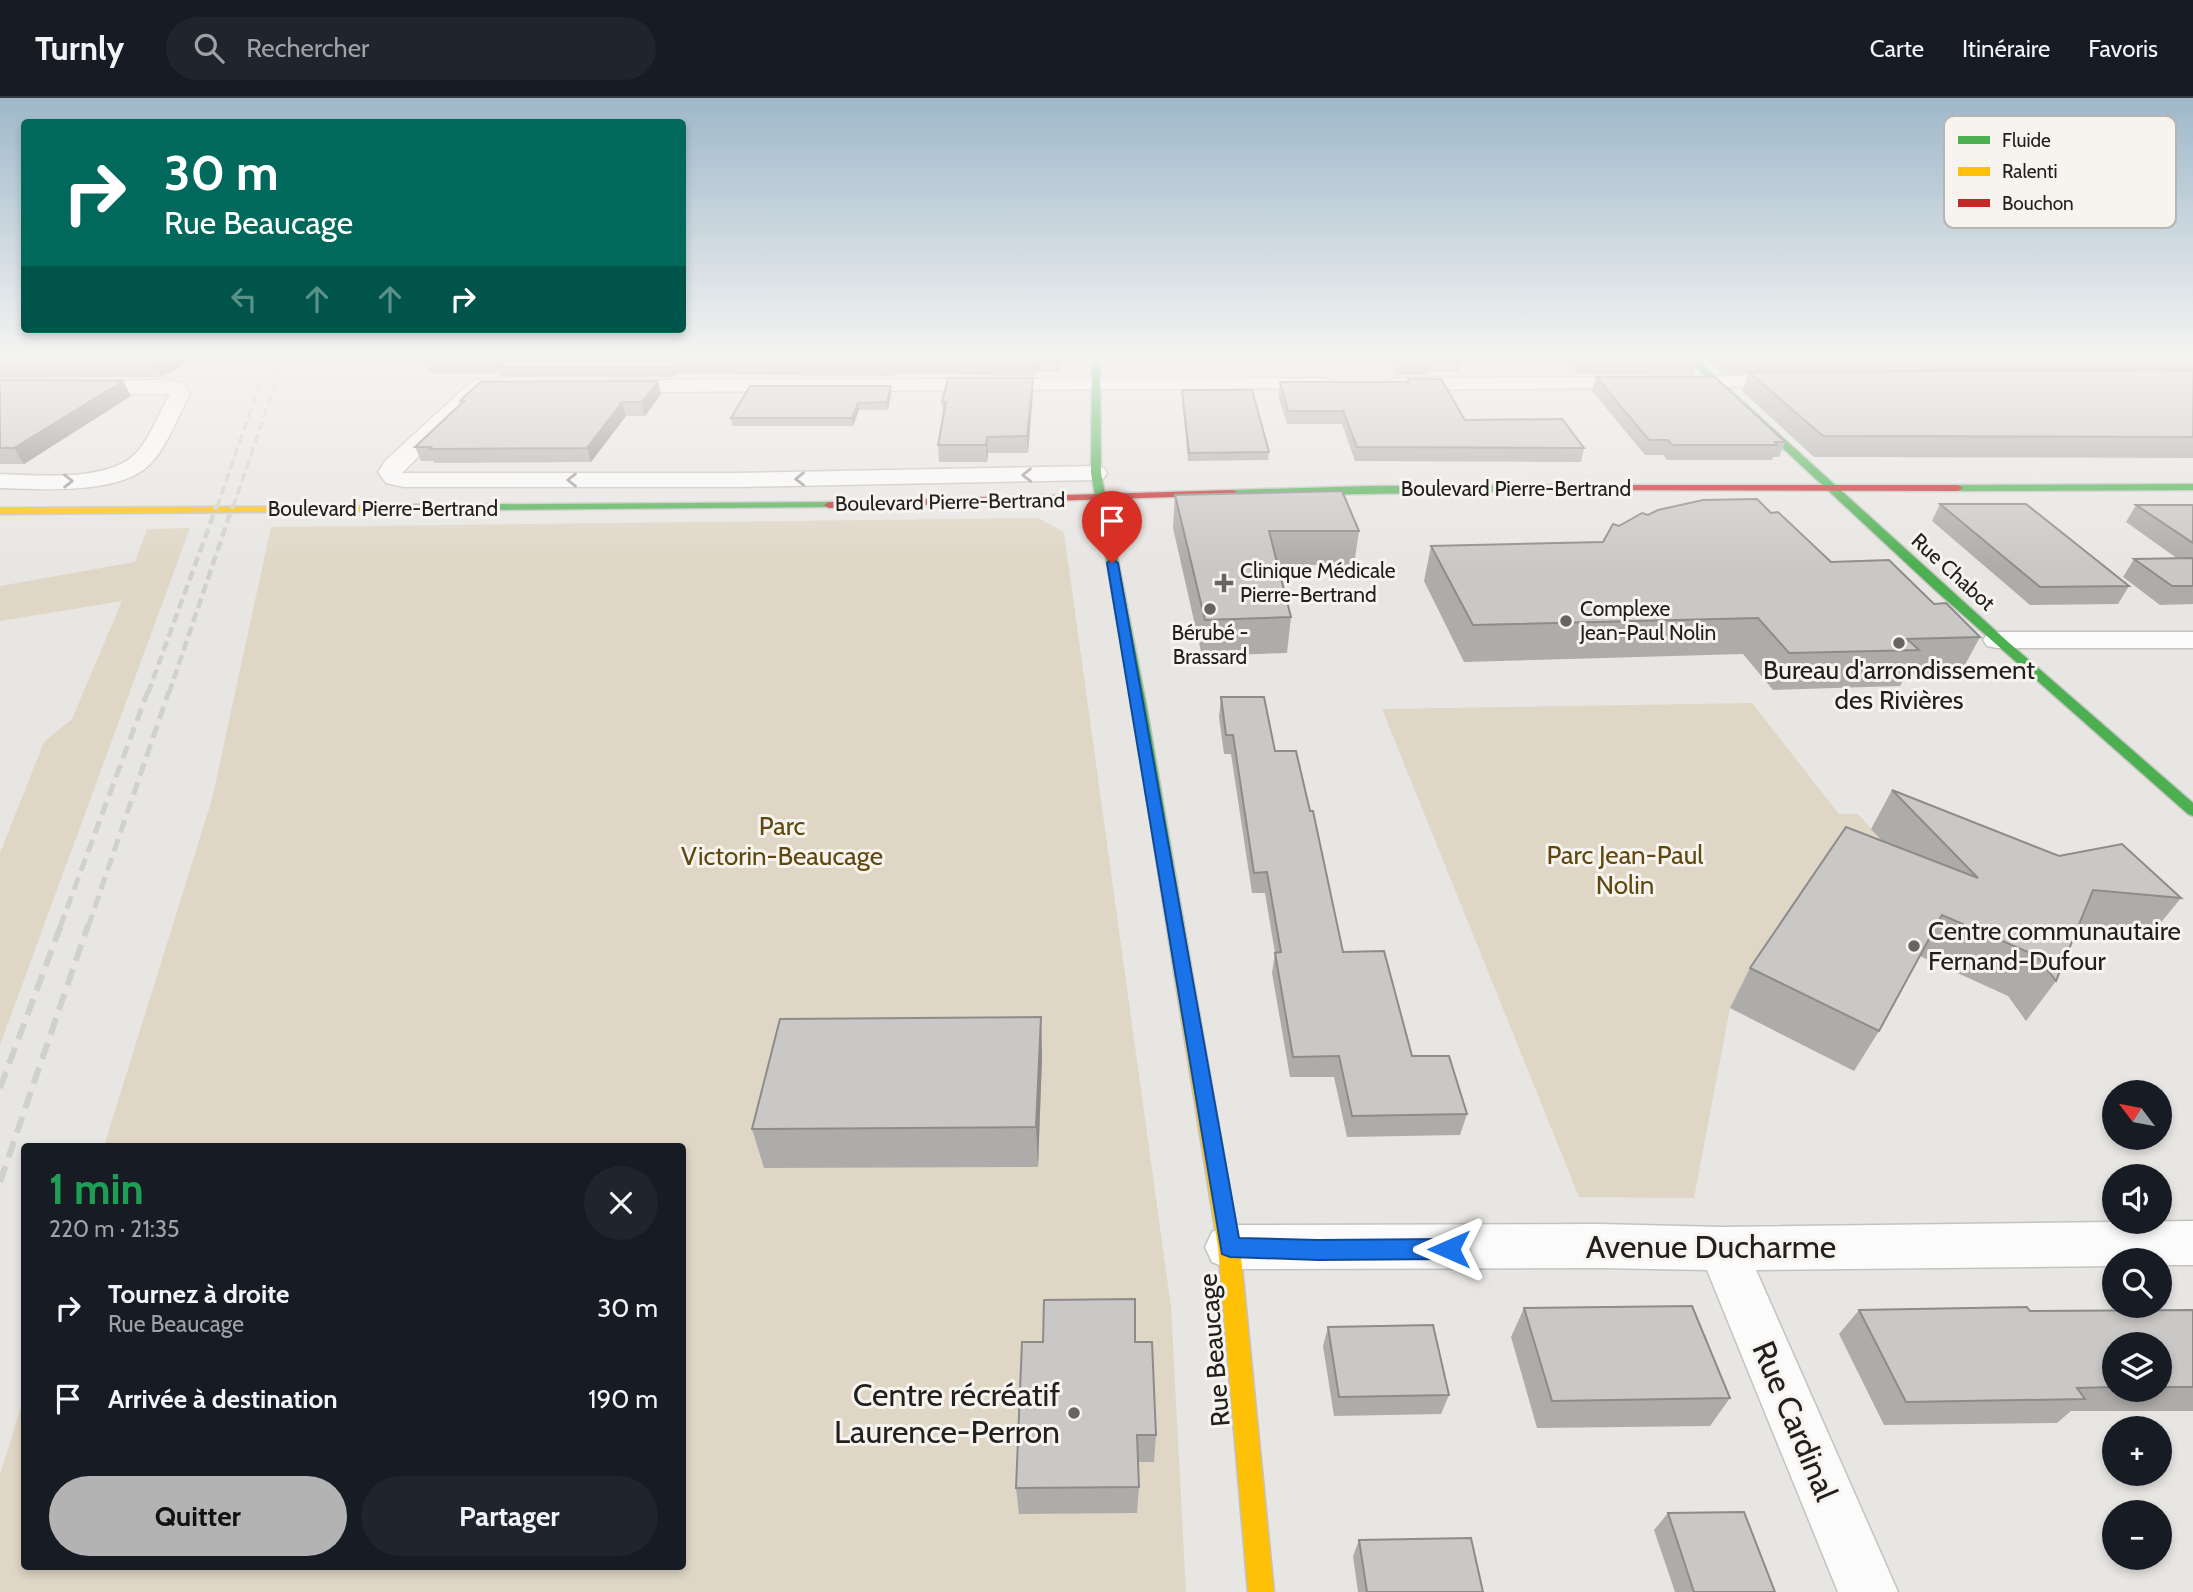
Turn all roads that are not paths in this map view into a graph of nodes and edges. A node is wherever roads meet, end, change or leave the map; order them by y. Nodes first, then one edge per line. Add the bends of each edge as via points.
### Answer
1 (161, 428) edge
2 (438, 428) edge
3 (1097, 428) edge
4 (1765, 428) edge
5 (1096, 473) junction
6 (0, 481) edge
7 (2193, 487) edge
8 (1832, 488) junction
9 (1100, 498) junction
10 (0, 511) edge
11 (1997, 640) junction
12 (2193, 640) edge
13 (2193, 811) edge
14 (2193, 1242) edge
15 (1230, 1247) junction
16 (1722, 1249) junction
17 (1262, 1592) edge
18 (1868, 1592) edge

6 -> 1 street via 78,481 127,469 144,459
5 -> 2 street, Boulevard Pierre-Bertrand via 735,480 394,478 389,472 393,466
3 - 5 street, Rue Beaucage
4 - 8 street, Rue Chabot
5 - 9 street, Rue Beaucage
7 - 8 street, Boulevard Pierre-Bertrand
8 - 9 street, Boulevard Pierre-Bertrand via 1371,489
8 - 11 street, Rue Chabot
9 - 10 street, Boulevard Pierre-Bertrand via 812,505
9 - 15 street, Rue Beaucage
11 - 12 street
11 - 13 street, Rue Chabot
14 - 16 street, Avenue Ducharme
15 - 16 street, Avenue Ducharme
15 - 17 street, Rue Beaucage
16 - 18 street, Rue Cardinal

